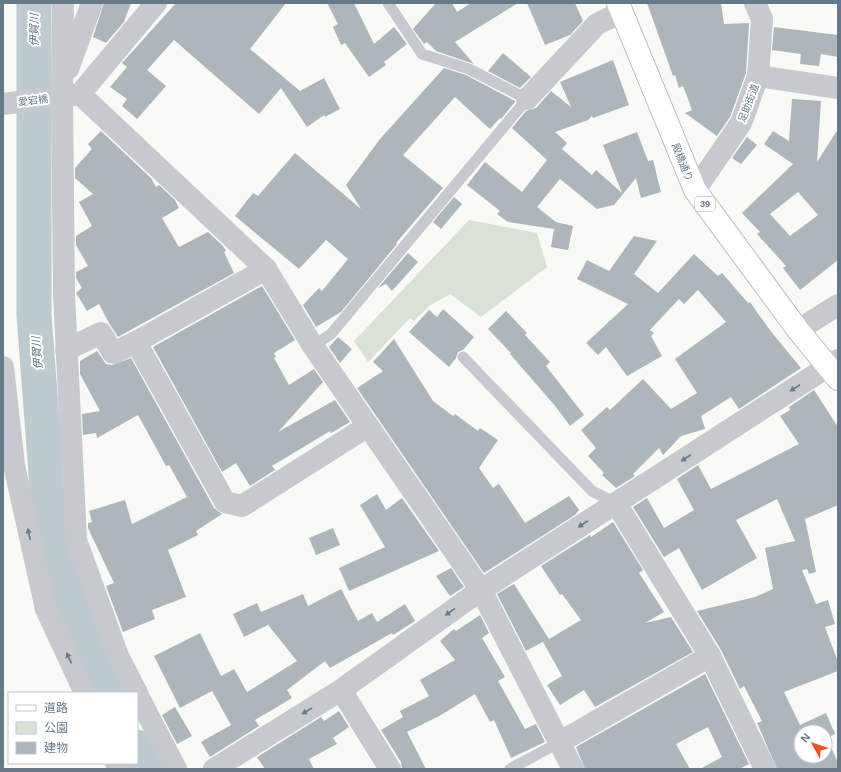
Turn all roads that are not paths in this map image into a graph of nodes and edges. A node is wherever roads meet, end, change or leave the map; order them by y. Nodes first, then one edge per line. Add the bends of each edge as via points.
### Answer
1 (63, 3) edge
2 (92, 3) edge
3 (156, 3) edge
4 (388, 3) edge
5 (756, 3) edge
6 (620, 7) edge
7 (758, 76) junction
8 (838, 88) edge
9 (69, 91) junction
10 (527, 99) junction
11 (3, 104) edge
12 (695, 190) junction
13 (266, 269) junction
14 (838, 305) edge
15 (798, 330) junction
16 (136, 342) junction
17 (313, 346) junction
18 (66, 350) junction
19 (463, 357) dead end
20 (3, 367) edge
21 (835, 369) edge
22 (368, 426) junction
23 (616, 503) junction
24 (481, 590) junction
25 (710, 656) junction
26 (341, 690) junction
27 (85, 692) edge
28 (136, 692) edge
29 (138, 695) edge
30 (560, 742) junction
31 (176, 769) edge
32 (214, 769) edge
33 (390, 769) edge
34 (510, 769) edge
35 (573, 769) edge
36 (765, 769) edge

1 - 9 street
2 - 9 street
3 - 9 street
4 - 10 lane via 422,54 469,69
5 - 7 street, 足助街道 via 762,18
6 - 10 street via 597,24
6 - 12 main road, 殿橋通り / 39
7 - 8 street
7 - 12 street, 足助街道 via 741,123
9 - 11 street, 愛宕橋
9 - 13 street
9 - 18 street via 64,294
10 - 17 lane via 331,334
12 - 15 main road, 殿橋通り / 39
13 - 16 street
13 - 17 street
14 - 15 street
15 - 21 main road, 殿橋通り / 39
16 - 18 street via 113,353 101,333
16 - 22 street via 225,502 242,506
17 - 22 street
18 - 28 street via 76,540 118,656
19 - 23 lane via 592,491
27 -> 20 street via 46,609 14,465
21 -> 23 street
22 - 24 street
23 -> 24 street
23 - 25 street
24 -> 26 street
24 - 30 street
25 - 30 street
25 - 36 street
26 -> 32 street
26 - 33 street
29 - 31 street
30 - 34 lane
30 - 35 street

